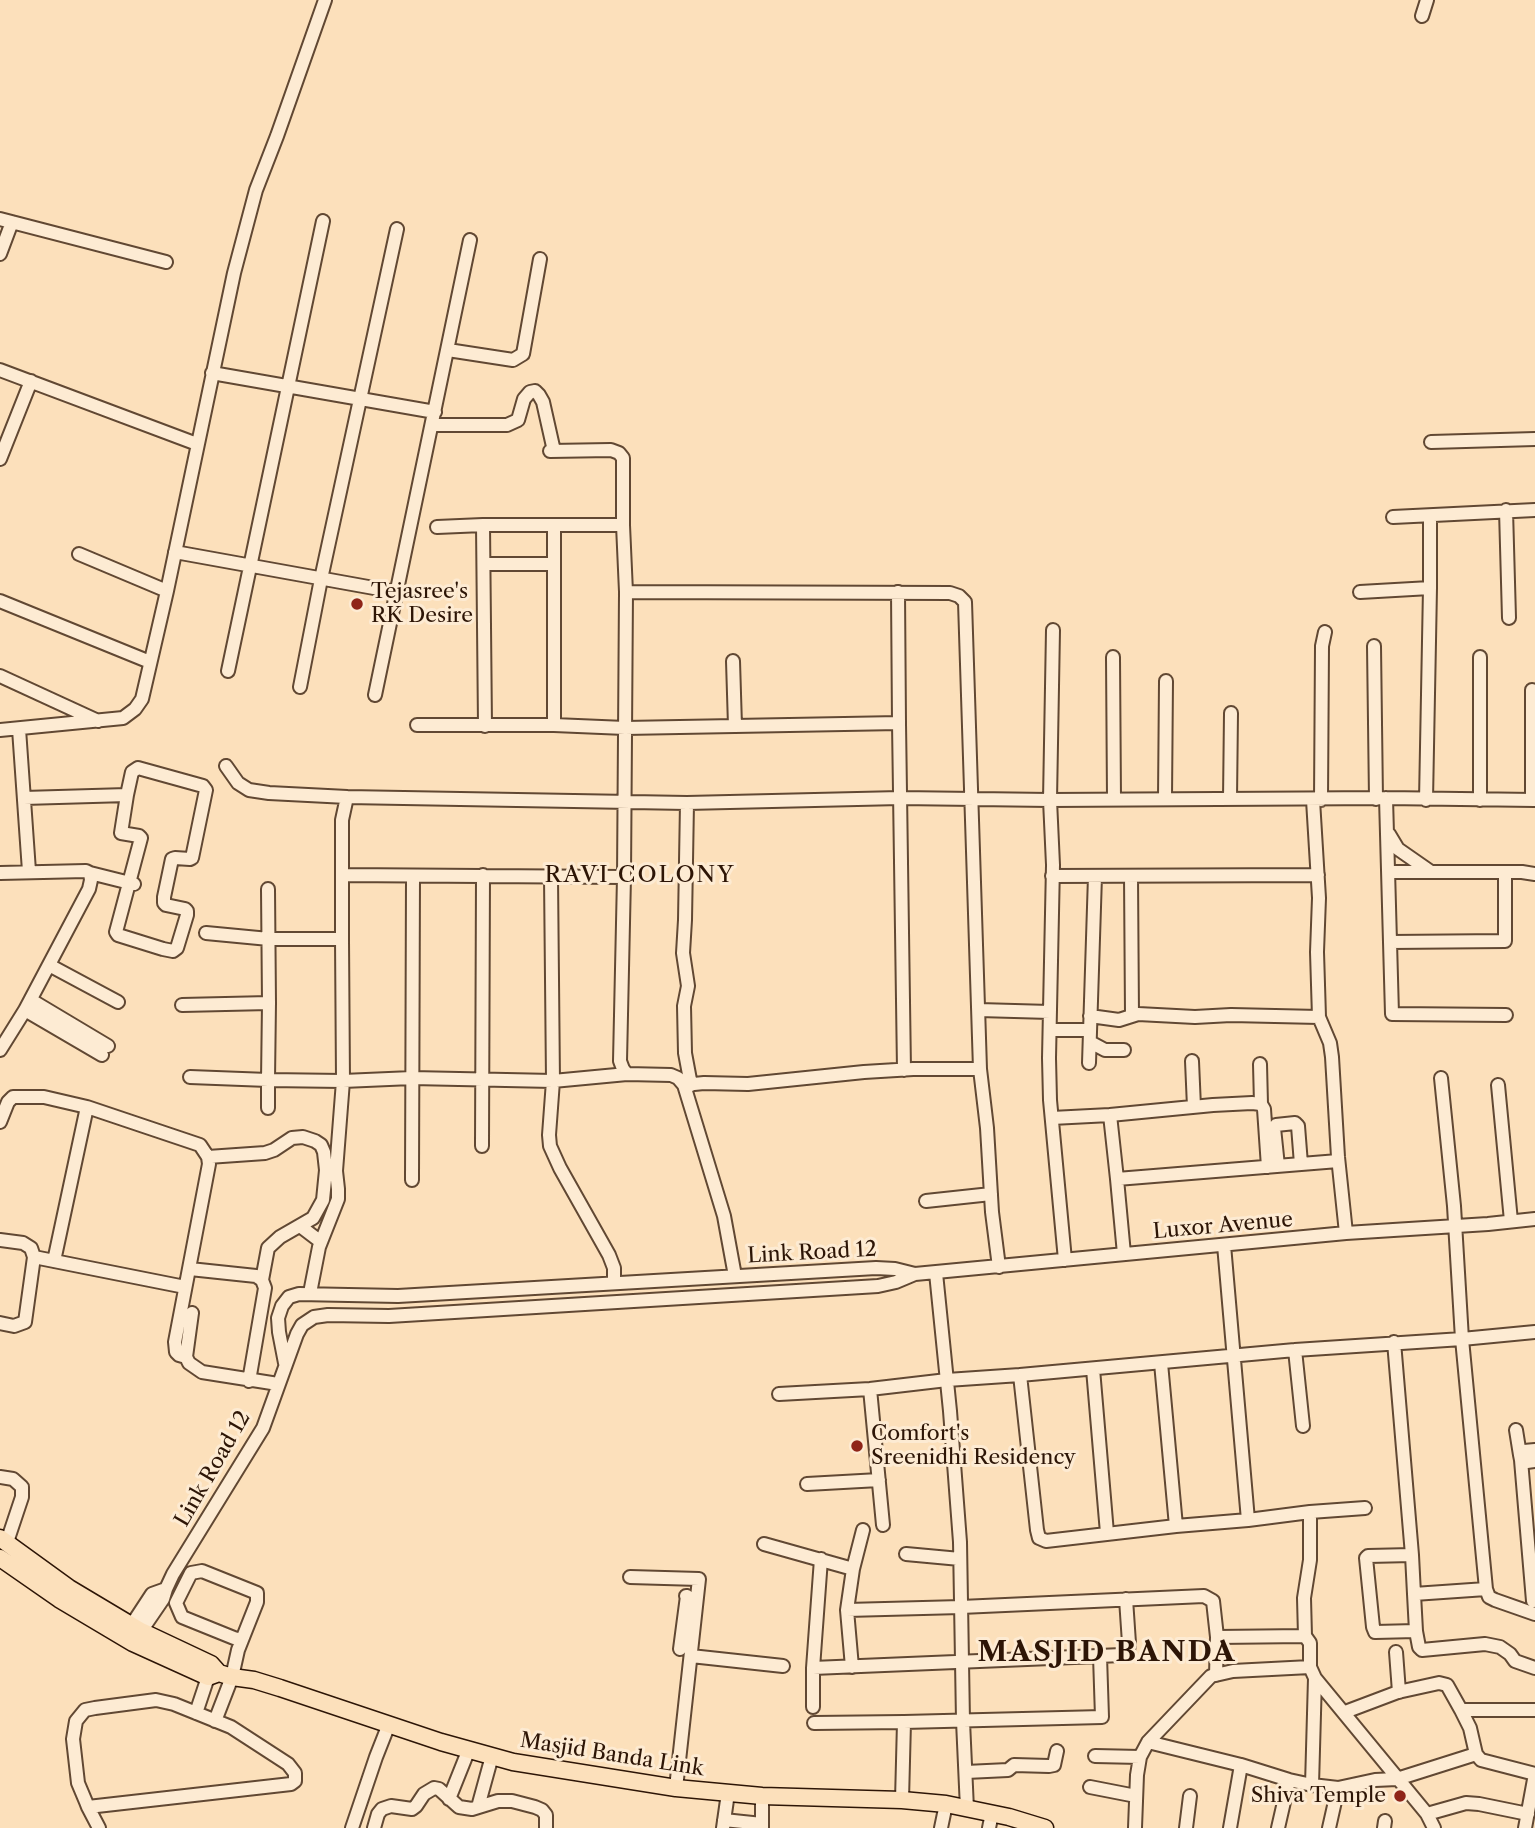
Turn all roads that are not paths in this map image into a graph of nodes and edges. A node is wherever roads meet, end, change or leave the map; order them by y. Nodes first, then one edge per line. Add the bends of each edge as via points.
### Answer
1 (325, 0) edge
2 (1427, 0) edge
3 (1422, 16) dead end
4 (6, 220) edge
5 (323, 221) dead end
6 (397, 229) dead end
7 (470, 240) dead end
8 (0, 254) edge
9 (540, 258) dead end
10 (166, 262) dead end
11 (447, 350) junction
12 (0, 370) edge
13 (212, 373) junction
14 (31, 382) junction
15 (288, 386) junction
16 (360, 399) junction
17 (433, 418) junction
18 (1535, 439) edge
19 (1431, 442) dead end
20 (197, 444) junction
21 (0, 459) edge
22 (1506, 510) junction
23 (1535, 510) edge
24 (1430, 516) junction
25 (1393, 517) dead end
26 (483, 525) junction
27 (554, 525) junction
28 (623, 525) junction
29 (437, 527) dead end
30 (175, 552) junction
31 (79, 554) dead end
32 (484, 564) junction
33 (554, 564) junction
34 (251, 566) junction
35 (321, 579) junction
36 (1430, 589) junction
37 (167, 591) junction
38 (396, 592) junction
39 (626, 592) junction
40 (898, 592) junction
41 (1360, 592) dead end
42 (0, 601) edge
43 (1509, 618) dead end
44 (1053, 630) dead end
45 (1325, 632) dead end
46 (1374, 646) dead end
47 (1113, 657) dead end
48 (1480, 657) dead end
49 (733, 661) dead end
50 (150, 662) junction
51 (229, 671) dead end
52 (0, 676) edge
53 (1166, 681) dead end
54 (300, 687) dead end
55 (1532, 690) dead end
56 (375, 695) dead end
57 (1231, 713) dead end
58 (99, 721) junction
59 (899, 723) junction
60 (416, 725) dead end
61 (554, 725) junction
62 (485, 726) junction
63 (735, 726) junction
64 (625, 727) junction
65 (19, 729) junction
66 (0, 730) edge
67 (226, 766) dead end
68 (127, 795) junction
69 (347, 797) junction
70 (24, 798) junction
71 (901, 798) junction
72 (1165, 798) junction
73 (1381, 798) junction
74 (972, 799) junction
75 (1114, 799) junction
76 (1230, 799) junction
77 (1050, 800) junction
78 (1317, 800) junction
79 (1426, 800) junction
80 (1480, 800) junction
81 (1534, 800) edge
82 (625, 802) junction
83 (687, 803) junction
84 (1387, 831) junction
85 (29, 871) junction
86 (1389, 872) junction
87 (1431, 872) junction
88 (1505, 872) junction
89 (0, 873) edge
90 (1535, 874) edge
91 (342, 875) junction
92 (484, 875) junction
93 (1318, 875) junction
94 (91, 876) junction
95 (413, 876) junction
96 (1052, 876) junction
97 (1095, 876) junction
98 (1131, 876) junction
99 (551, 877) junction
100 (625, 877) junction
101 (132, 883) junction
102 (268, 889) dead end
103 (206, 933) dead end
104 (269, 939) junction
105 (342, 939) junction
106 (1390, 942) junction
107 (49, 965) junction
108 (118, 1002) dead end
109 (269, 1003) junction
110 (28, 1005) junction
111 (182, 1005) dead end
112 (979, 1010) junction
113 (1050, 1012) junction
114 (1132, 1015) junction
115 (1506, 1015) dead end
116 (1090, 1016) junction
117 (1319, 1017) junction
118 (1050, 1030) junction
119 (1090, 1036) junction
120 (1124, 1050) dead end
121 (0, 1051) edge
122 (105, 1051) dead end
123 (1192, 1061) dead end
124 (1089, 1063) dead end
125 (1260, 1064) dead end
126 (980, 1069) junction
127 (904, 1070) junction
128 (627, 1074) junction
129 (190, 1077) dead end
130 (412, 1078) junction
131 (484, 1079) junction
132 (1441, 1079) dead end
133 (268, 1080) junction
134 (342, 1081) junction
135 (553, 1081) junction
136 (687, 1085) junction
137 (1498, 1085) dead end
138 (1261, 1104) junction
139 (87, 1107) junction
140 (1194, 1107) junction
141 (268, 1108) dead end
142 (1110, 1115) junction
143 (1052, 1118) junction
144 (0, 1122) edge
145 (482, 1146) dead end
146 (208, 1157) junction
147 (1301, 1161) junction
148 (1339, 1161) junction
149 (1275, 1164) junction
150 (1117, 1179) junction
151 (412, 1180) dead end
152 (991, 1194) junction
153 (926, 1201) dead end
154 (315, 1214) junction
155 (1535, 1219) edge
156 (1511, 1221) junction
157 (328, 1225) junction
158 (300, 1226) junction
159 (1455, 1226) junction
160 (1346, 1233) junction
161 (0, 1240) edge
162 (321, 1242) junction
163 (1224, 1245) junction
164 (1124, 1254) junction
165 (34, 1257) junction
166 (54, 1261) junction
167 (1065, 1261) junction
168 (999, 1267) junction
169 (190, 1269) junction
170 (936, 1273) junction
171 (915, 1275) junction
172 (735, 1276) junction
173 (262, 1280) junction
174 (614, 1283) junction
175 (185, 1287) junction
176 (310, 1293) junction
177 (192, 1313) dead end
178 (0, 1322) edge
179 (1535, 1332) edge
180 (1462, 1339) junction
181 (1394, 1342) junction
182 (1296, 1350) junction
183 (1235, 1356) junction
184 (186, 1357) junction
185 (285, 1363) junction
186 (1161, 1363) junction
187 (1093, 1369) junction
188 (1020, 1376) junction
189 (947, 1380) junction
190 (249, 1381) junction
191 (278, 1384) junction
192 (870, 1389) junction
193 (779, 1394) dead end
194 (1303, 1426) dead end
195 (1516, 1430) dead end
196 (1535, 1450) edge
197 (1520, 1457) junction
198 (1535, 1461) edge
199 (0, 1477) edge
200 (879, 1480) junction
201 (807, 1484) dead end
202 (1365, 1508) dead end
203 (1310, 1511) junction
204 (1248, 1520) junction
205 (883, 1525) dead end
206 (1176, 1526) junction
207 (863, 1530) dead end
208 (1107, 1533) junction
209 (3, 1540) edge
210 (764, 1544) dead end
211 (906, 1554) dead end
212 (1412, 1555) junction
213 (0, 1558) edge
214 (821, 1559) junction
215 (960, 1559) junction
216 (853, 1569) junction
217 (630, 1577) dead end
218 (1486, 1589) junction
219 (1413, 1594) junction
220 (1126, 1598) junction
221 (961, 1607) junction
222 (1534, 1607) edge
223 (847, 1610) junction
224 (1416, 1631) junction
225 (135, 1633) junction
226 (1305, 1636) junction
227 (1217, 1637) junction
228 (242, 1640) junction
229 (685, 1652) junction
230 (1396, 1652) dead end
231 (1100, 1656) junction
232 (962, 1662) junction
233 (783, 1667) dead end
234 (852, 1667) junction
235 (813, 1668) junction
236 (1535, 1668) edge
237 (1313, 1672) junction
238 (1216, 1675) junction
239 (219, 1676) junction
240 (1399, 1692) junction
241 (813, 1707) dead end
242 (1461, 1710) junction
243 (1535, 1710) edge
244 (1345, 1712) junction
245 (196, 1713) junction
246 (215, 1721) junction
247 (963, 1721) junction
248 (904, 1722) junction
249 (814, 1723) dead end
250 (389, 1724) junction
251 (1148, 1742) junction
252 (469, 1749) junction
253 (1056, 1751) dead end
254 (1476, 1754) junction
255 (492, 1756) junction
256 (1095, 1756) dead end
257 (1140, 1757) junction
258 (1241, 1765) junction
259 (966, 1772) junction
260 (1535, 1774) edge
261 (1397, 1779) junction
262 (1289, 1780) junction
263 (1312, 1785) junction
264 (1090, 1787) dead end
265 (1338, 1787) junction
266 (676, 1788) junction
267 (728, 1793) junction
268 (762, 1796) junction
269 (1136, 1796) junction
270 (1191, 1796) dead end
271 (449, 1799) junction
272 (902, 1800) junction
273 (946, 1804) junction
274 (88, 1807) junction
275 (478, 1807) junction
276 (967, 1808) junction
277 (1427, 1814) junction
278 (1528, 1814) junction
279 (990, 1821) edge
280 (724, 1824) edge
281 (762, 1826) edge
282 (99, 1828) edge
283 (352, 1828) edge
284 (374, 1828) edge
285 (546, 1828) edge
286 (941, 1828) edge
287 (1045, 1828) edge
288 (1135, 1828) edge
289 (1186, 1828) edge
290 (1230, 1828) edge
291 (1278, 1828) edge
292 (1329, 1828) edge
293 (1434, 1828) edge
294 (1525, 1828) edge

1 - 13 street via 256,190
2 - 3 street
4 - 8 street
4 - 10 street
5 - 15 street
6 - 16 street
7 - 11 street
9 - 11 street via 523,354 513,360
11 - 17 street
12 - 14 street
13 - 15 street
13 - 20 street
14 - 20 street
14 - 21 street
15 - 16 street
15 - 34 street
16 - 17 street
16 - 35 street
17 - 28 street via 507,425 518,420 524,399 535,391 543,402 552,451 611,450 623,458
17 - 38 street
18 - 19 street
20 - 30 street
22 - 23 street
22 - 24 street
22 - 43 street
24 - 25 street
24 - 36 street
26 - 27 street
26 - 29 street
26 - 32 street
27 - 28 street
27 - 33 street
28 - 39 street
30 - 34 street
30 - 37 street
31 - 37 street
32 - 33 street
32 - 62 street
33 - 61 street
34 - 35 street
34 - 51 street
35 - 38 street
35 - 54 street
36 - 41 street
36 - 79 street
37 - 50 street
38 - 56 street
39 - 40 street
39 - 64 street
40 - 59 street
40 - 74 street via 950,593 965,602
42 - 50 street
44 - 77 street
45 - 78 street
46 - 73 street
47 - 75 street
48 - 80 street
49 - 63 street
50 - 58 street via 142,699 135,709 123,718
52 - 58 street
53 - 72 street
55 - 81 street
57 - 76 street
58 - 65 street
59 - 63 street
59 - 71 street
60 - 62 street
61 - 62 street
61 - 64 street
63 - 64 street
64 - 82 street
65 - 66 street
65 - 70 street
67 - 69 street via 249,790
68 - 70 street
68 - 101 street via 121,833 142,838
68 - 101 street via 132,772 138,768 206,790 192,858 172,859 164,897 166,905 187,911 173,951 116,932
69 - 82 street
69 - 91 street via 342,820
70 - 85 street
71 - 74 street
71 - 83 street
71 - 127 street
72 - 75 street
72 - 76 street
73 - 78 street
73 - 79 street
73 - 84 street
74 - 77 street
74 - 112 street
75 - 77 street
76 - 78 street
77 - 96 street
78 - 93 street
79 - 80 street
80 - 81 street
82 - 83 street
82 - 100 street
83 - 136 street via 683,953 688,986 684,1006
84 - 86 street
84 - 87 street via 1398,849
85 - 89 street
85 - 94 street via 86,871
86 - 87 street
86 - 106 street
87 - 88 street
88 - 90 street
88 - 106 street via 1505,942
91 - 95 street
91 - 105 street
92 - 95 street
92 - 99 street
92 - 131 street
93 - 98 street
93 - 117 street
94 - 101 street
94 - 107 street via 89,889
95 - 130 street
96 - 97 street
96 - 113 street
97 - 98 street
97 - 116 street
98 - 114 street
99 - 100 street
99 - 135 street
100 - 128 street via 620,1061
102 - 104 street
103 - 104 street
104 - 105 street
104 - 109 street
105 - 134 street
106 - 115 street via 1392,1014
107 - 108 street
107 - 110 street
109 - 111 street
109 - 133 street
110 - 121 street
110 - 122 street
112 - 113 street
112 - 126 street
113 - 118 street
114 - 116 street via 1119,1020
114 - 117 street
116 - 119 street
117 - 148 street via 1332,1057
118 - 119 street
118 - 143 street
119 - 120 street via 1105,1050
119 - 124 street
123 - 140 street
125 - 138 street
126 - 127 street
126 - 152 street
127 - 136 street
128 - 135 street
128 - 136 street via 671,1075
129 - 133 street
130 - 131 street
130 - 134 street
130 - 151 street
131 - 135 street
131 - 145 street
132 - 159 street
133 - 134 street
133 - 141 street
134 - 157 street via 338,1199
135 - 174 street via 550,1146 610,1255
136 - 172 street via 724,1216
137 - 156 street
138 - 140 street
138 - 149 street
139 - 144 street via 44,1097 13,1097
139 - 146 street via 200,1145
139 - 166 street
140 - 142 street
142 - 143 street
142 - 150 street
143 - 167 street
146 - 154 street via 265,1153 292,1138 315,1140 324,1152 326,1170 323,1200
146 - 169 street
147 - 148 street
147 - 149 street
147 - 149 street via 1298,1126 1276,1125
148 - 160 street
149 - 150 street
150 - 164 street
152 - 153 street
152 - 168 street
154 - 157 street
154 - 158 street
155 - 156 street, Luxor Avenue
156 - 159 street, Luxor Avenue
157 - 162 street
158 - 162 street
158 - 173 street via 268,1248
159 - 160 street, Luxor Avenue
159 - 180 street
160 - 163 street, Luxor Avenue
161 - 165 street via 23,1243
162 - 176 street
163 - 164 street, Luxor Avenue
163 - 183 street
164 - 167 street, Luxor Avenue
165 - 166 street
165 - 178 street via 25,1322 15,1326
166 - 175 street
167 - 168 street, Luxor Avenue
168 - 170 street, Luxor Avenue
169 - 173 street
169 - 175 street
170 - 171 street, Luxor Avenue
170 - 189 street
171 - 172 street, Link Road 12 via 876,1268
171 - 185 street, Link Road 12 via 864,1287 321,1316 302,1325
172 - 174 street, Link Road 12
173 - 190 street via 265,1288
174 - 176 street, Link Road 12 via 398,1296
175 - 184 street via 175,1348
176 - 185 street, Link Road 12 via 289,1297 282,1306 278,1318
177 - 184 street
179 - 180 street
180 - 181 street
180 - 218 street
181 - 182 street
181 - 212 street
182 - 183 street
182 - 194 street
183 - 186 street
183 - 204 street
184 - 190 street via 202,1372
185 - 191 street, Link Road 12
186 - 187 street
186 - 206 street
187 - 188 street
187 - 208 street
188 - 189 street
188 - 208 street via 1039,1538 1046,1541
189 - 192 street
189 - 215 street
190 - 191 street
191 - 225 street, Link Road 12 via 263,1428 166,1589 152,1594
192 - 193 street
192 - 200 street
195 - 197 street
196 - 197 street via 1524,1451
197 - 198 street
197 - 222 street
199 - 209 street via 13,1479 22,1487
200 - 201 street
200 - 205 street
202 - 203 street
203 - 204 street
203 - 226 street
204 - 206 street
206 - 208 street
207 - 216 street
209 - 225 main road
210 - 214 street
211 - 215 street
212 - 219 street
212 - 224 street via 1368,1556 1366,1562 1375,1632
213 - 225 main road via 59,1599
214 - 216 street
214 - 235 street
215 - 221 street
216 - 223 street
217 - 229 street via 699,1579 690,1596
218 - 219 street
218 - 222 street via 1494,1600
219 - 224 street
220 - 221 street
220 - 227 street via 1204,1596 1213,1601
220 - 231 street via 1128,1651
221 - 223 street
221 - 232 street
223 - 234 street
224 - 236 street via 1422,1650 1485,1644 1500,1647 1515,1661
225 - 239 main road
225 - 239 main road, Masjid Banda Link via 211,1664
226 - 227 street
226 - 237 street
227 - 238 street
228 - 228 street via 257,1592 202,1571 191,1573 177,1603 182,1617
228 - 239 street
229 - 233 street
229 - 266 street
230 - 240 street
231 - 232 street
231 - 247 street via 1102,1717
232 - 234 street
232 - 247 street
234 - 235 street
235 - 241 street
237 - 238 street
237 - 244 street
237 - 263 street
238 - 251 street
239 - 245 street
239 - 246 street
239 - 250 main road, Masjid Banda Link via 254,1680
240 - 242 street via 1447,1685
240 - 244 street
242 - 243 street
242 - 254 street
244 - 261 street
245 - 246 street
245 - 274 street via 156,1700 85,1710 74,1728 74,1759
246 - 274 street via 288,1764 295,1782
247 - 248 street
247 - 259 street
248 - 249 street
248 - 272 street
250 - 252 main road, Masjid Banda Link
250 - 283 street
251 - 257 street
251 - 258 street
252 - 255 main road, Masjid Banda Link
252 - 271 street
253 - 259 street via 1054,1765
254 - 260 street via 1485,1762
254 - 261 street
255 - 266 main road, Masjid Banda Link
255 - 275 street
256 - 257 street
257 - 269 street
258 - 262 street
258 - 290 street
259 - 276 street
260 - 278 street
261 - 265 street
261 - 277 street
262 - 263 street
262 - 291 street
263 - 265 street
264 - 269 street
265 - 292 street
266 - 267 main road, Masjid Banda Link
267 - 268 main road, Masjid Banda Link
267 - 280 street
268 - 272 main road, Masjid Banda Link
268 - 281 street
269 - 288 street
270 - 289 street
271 - 275 street via 458,1807
271 - 284 street via 434,1788 412,1809 382,1809
272 - 273 main road, Masjid Banda Link
273 - 276 main road, Masjid Banda Link
273 - 286 street
274 - 282 street
275 - 285 street via 512,1801 535,1807 546,1815
276 - 279 main road, Masjid Banda Link
277 - 278 street via 1466,1804
277 - 293 street
278 - 294 street
279 - 287 main road, Masjid Banda Link
280 - 281 street

